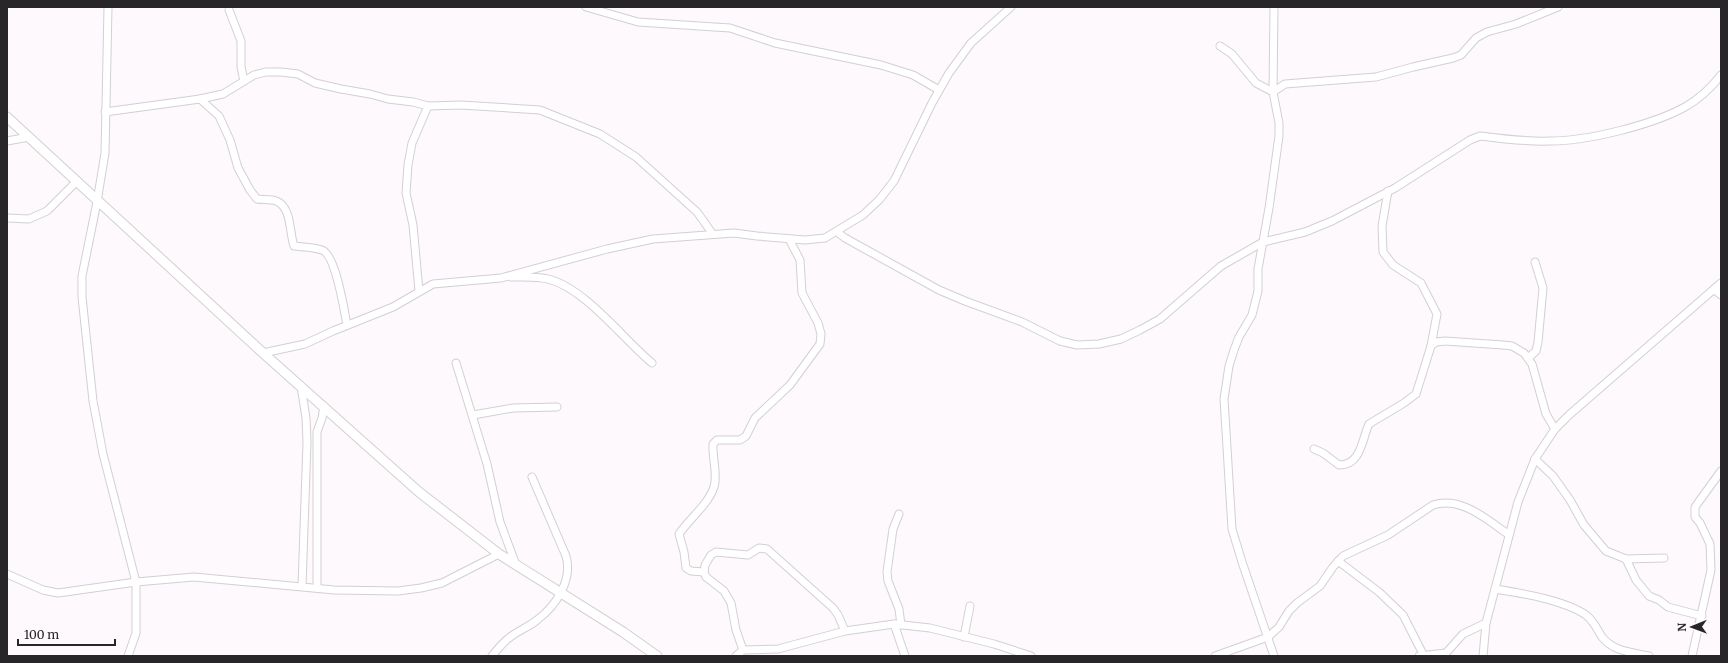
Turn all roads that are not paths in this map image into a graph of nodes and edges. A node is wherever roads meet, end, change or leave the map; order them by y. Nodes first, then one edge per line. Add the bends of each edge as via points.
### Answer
1 (108, 7) edge
2 (586, 7) edge
3 (1011, 7) edge
4 (1274, 7) edge
5 (1558, 7) edge
6 (229, 10) dead end
7 (1220, 46) dead end
8 (1721, 75) edge
9 (244, 81) junction
10 (939, 90) junction
11 (1273, 92) junction
12 (200, 98) junction
13 (428, 106) junction
14 (105, 112) junction
15 (7, 118) edge
16 (29, 137) junction
17 (7, 141) edge
18 (76, 182) junction
19 (1388, 191) junction
20 (97, 202) junction
21 (7, 218) edge
22 (837, 232) junction
23 (712, 234) junction
24 (789, 239) junction
25 (1263, 242) junction
26 (1535, 262) dead end
27 (501, 278) junction
28 (1721, 283) edge
29 (1714, 289) junction
30 (419, 291) junction
31 (1721, 295) edge
32 (347, 325) junction
33 (1431, 346) junction
34 (263, 353) junction
35 (1528, 358) junction
36 (456, 363) dead end
37 (652, 363) dead end
38 (301, 386) junction
39 (324, 406) junction
40 (557, 408) dead end
41 (473, 415) junction
42 (1555, 429) junction
43 (1314, 449) dead end
44 (1536, 459) junction
45 (1721, 471) edge
46 (306, 477) junction
47 (316, 477) junction
48 (532, 477) dead end
49 (304, 514) junction
50 (316, 514) junction
51 (899, 514) dead end
52 (1508, 534) junction
53 (499, 554) junction
54 (1664, 558) dead end
55 (1626, 559) junction
56 (1338, 561) junction
57 (516, 566) junction
58 (704, 572) junction
59 (7, 574) edge
60 (136, 582) junction
61 (302, 586) junction
62 (317, 587) junction
63 (1495, 589) junction
64 (561, 594) junction
65 (970, 606) dead end
66 (1702, 616) junction
67 (1486, 623) junction
68 (897, 624) junction
69 (845, 630) junction
70 (964, 637) junction
71 (1268, 637) junction
72 (744, 650) junction
73 (655, 655) edge
74 (1421, 655) edge
75 (128, 656) edge
76 (492, 656) edge
77 (736, 656) edge
78 (905, 656) edge
79 (1031, 656) edge
80 (1215, 656) edge
81 (1274, 656) edge
82 (1483, 656) edge
83 (1649, 656) edge
84 (1692, 656) edge

1 - 14 street
2 - 10 street via 638,22 730,28 775,43 881,65 913,75
3 - 10 street via 971,43
4 - 11 street
5 - 11 street via 1516,24 1487,32 1476,38 1461,55 1453,58 1376,77 1285,84
6 - 9 street via 241,41 241,68
7 - 11 street via 1232,54 1256,83
8 - 19 street via 1701,96 1684,107 1620,130 1582,139 1551,142 1480,136
9 - 12 street via 223,94
9 - 13 street via 266,72 298,74 315,83
10 - 22 street via 894,181 863,215
11 - 25 street via 1279,128
12 - 14 street
12 - 32 street via 219,116 230,140 238,168 250,190 257,199 276,201 283,206 289,220 294,246 323,250 330,256
13 - 23 street via 540,110 600,134 636,158 662,180 696,212
13 - 30 street via 412,143 406,193 413,226
14 - 20 street via 105,153
15 - 16 main road
16 - 17 street
16 - 18 main road
18 - 20 main road
18 - 21 street via 47,211 29,219
19 - 25 street via 1332,221
19 - 33 street via 1382,226 1383,252 1393,265 1421,284 1437,314
20 - 34 main road
20 - 60 street via 82,276 82,297 93,401 102,454
22 - 24 street via 813,240
22 - 25 street via 939,290 1008,316 1060,341 1077,345 1121,339 1160,319 1221,266
23 - 24 street via 734,233
23 - 27 street via 633,243
24 - 58 street via 800,260 802,293 818,323 820,344 790,385 755,418 746,436 740,440 718,440 713,444 714,487 699,511 679,534 686,568 691,572
25 - 71 street via 1255,304 1234,350 1224,398 1232,530
26 - 35 street via 1543,288 1538,342 1536,351
27 - 30 street via 433,284
27 - 37 street via 549,279 561,284 588,303
28 - 29 street
29 - 31 street
29 - 42 street
30 - 32 street via 393,307
32 - 34 street via 305,344
33 - 35 street via 1436,342 1445,341 1503,345 1517,348
33 - 43 street via 1416,394 1370,424 1364,442 1354,458 1347,464 1339,465
34 - 38 main road
35 - 42 street via 1546,414
36 - 41 street
38 - 39 main road
38 - 46 street via 306,418
39 - 47 street via 317,432
39 - 53 main road via 419,492
40 - 41 street via 513,408
41 - 57 street via 488,464 500,522
42 - 44 street
44 - 52 street
44 - 55 street via 1553,476 1584,525 1606,551
45 - 66 street via 1695,507 1695,517 1710,544 1711,557
46 - 47 street
46 - 49 street
47 - 50 street
48 - 64 street via 568,562
49 - 50 street
49 - 61 street
50 - 62 street
51 - 68 street via 893,529 887,572 899,609
52 - 56 street via 1465,507 1453,502 1440,503 1426,509 1401,528 1343,556
52 - 63 street
53 - 57 main road
53 - 62 street via 442,583 421,588 398,591 334,590
54 - 55 street
55 - 66 street via 1636,580 1648,596 1668,607
56 - 71 street via 1320,586 1296,603 1279,627
56 - 74 street via 1379,592 1403,615
57 - 64 main road
58 - 69 street via 711,555 716,552 748,555 759,548 767,549 833,608
58 - 72 street via 706,577 724,591 731,603 736,630
59 - 60 street via 43,590 58,593
60 - 61 street via 194,577
60 - 75 street via 136,633
61 - 62 street
63 - 67 street
63 - 83 street via 1540,597 1578,611 1589,618 1605,640 1614,647 1633,654
64 - 73 main road
64 - 76 street via 538,620 509,638
65 - 70 street
66 - 84 street
67 - 74 street via 1463,634 1446,653
67 - 82 street
68 - 69 street
68 - 70 street via 930,628
68 - 78 street
69 - 72 street via 778,649
70 - 79 street
71 - 80 street
71 - 81 street
72 - 77 street

